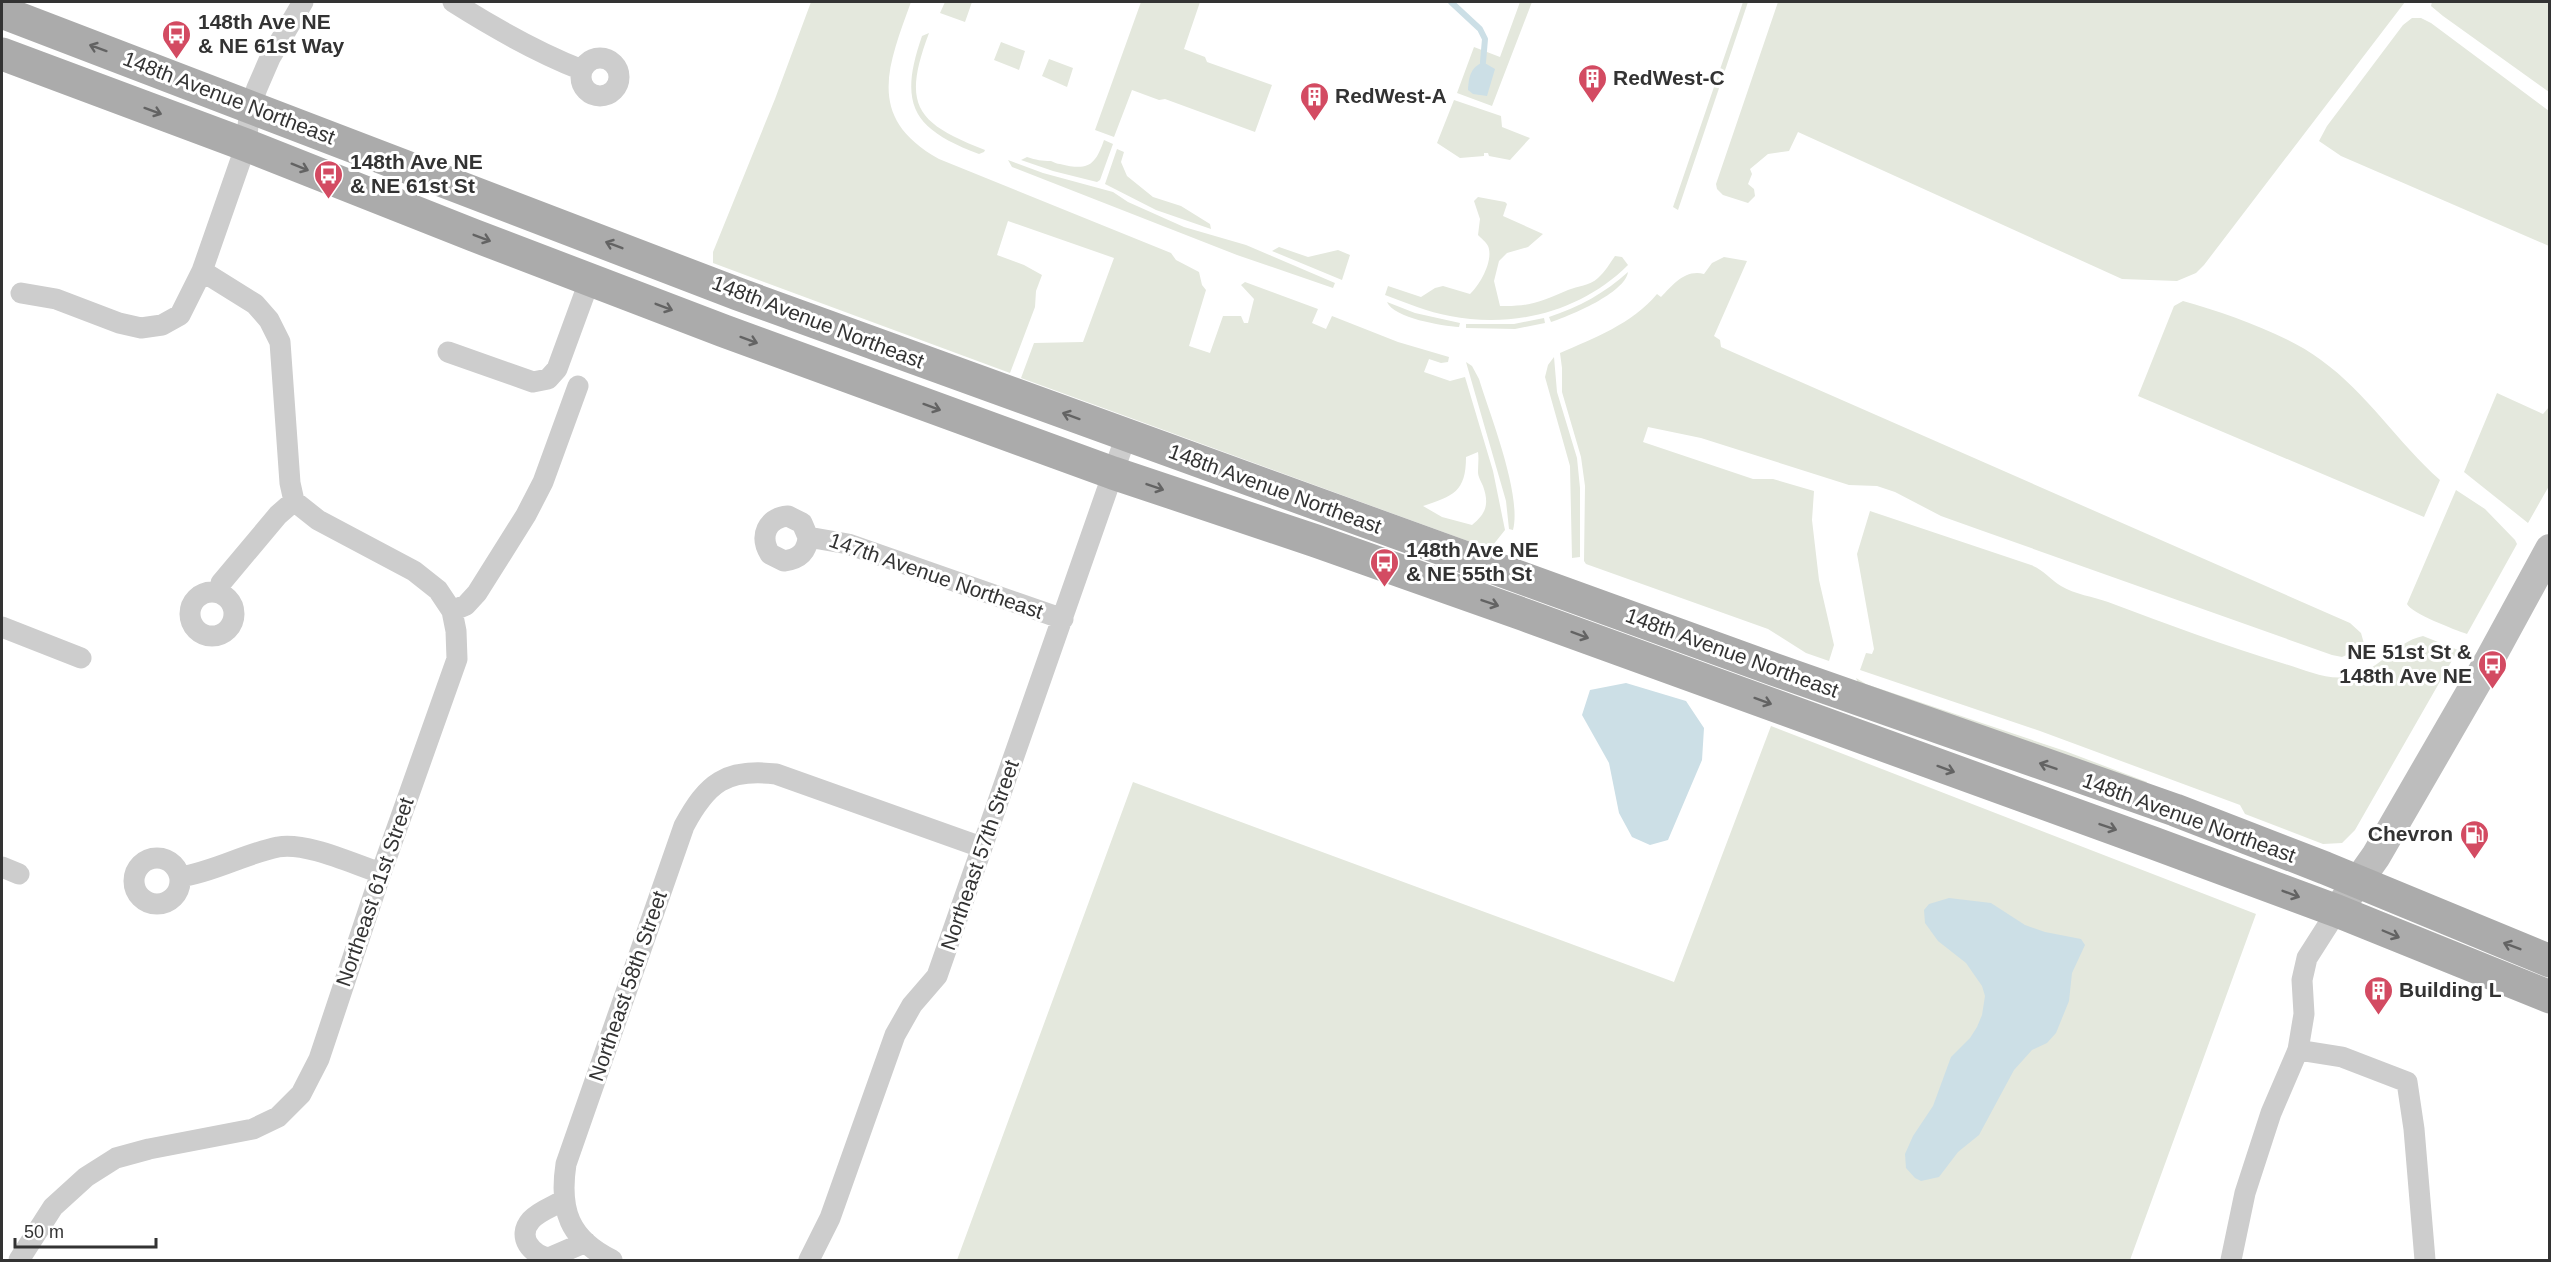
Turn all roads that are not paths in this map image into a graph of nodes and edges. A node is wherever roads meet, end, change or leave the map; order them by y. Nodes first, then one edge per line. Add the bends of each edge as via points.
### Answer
1 (303, 2) edge
2 (453, 2) edge
3 (2, 12) edge
4 (2, 54) edge
5 (582, 70) dead end
6 (250, 107) junction
7 (246, 145) junction
8 (202, 271) junction
9 (590, 279) junction
10 (21, 293) dead end
11 (448, 352) dead end
12 (578, 386) dead end
13 (1126, 436) junction
14 (1113, 473) junction
15 (294, 501) junction
16 (808, 537) dead end
17 (2550, 549) edge
18 (220, 593) dead end
19 (452, 611) junction
20 (1063, 619) junction
21 (2, 627) edge
22 (81, 658) dead end
23 (981, 847) junction
24 (381, 873) junction
25 (180, 878) dead end
26 (2358, 882) junction
27 (2337, 911) junction
28 (2550, 961) edge
29 (2550, 997) edge
30 (2298, 1050) junction
31 (567, 1210) junction
32 (586, 1242) junction
33 (19, 1260) edge
34 (612, 1260) edge
35 (809, 1260) edge
36 (2231, 1260) edge
37 (2425, 1260) edge

1 - 6 street via 270,58
2 - 5 street via 493,27
6 -> 3 main road, 148th Avenue Northeast
4 -> 7 main road, 148th Avenue Northeast
6 - 7 street
13 -> 6 main road, 148th Avenue Northeast via 738,294
7 - 8 street
7 -> 9 main road, 148th Avenue Northeast
8 - 10 street via 180,315 162,325 141,328 119,324 56,299
8 - 15 street via 255,304 280,342
9 - 11 street via 557,369 548,378 533,382
9 -> 14 main road, 148th Avenue Northeast
12 - 19 street via 543,482 526,515 477,593 466,605
13 - 14 street, Northeast 57th Street
26 -> 13 main road, 148th Avenue Northeast via 2175,810
14 - 20 street, Northeast 57th Street
14 -> 27 main road, 148th Avenue Northeast via 1525,615
15 - 18 street via 221,583
15 - 19 street via 318,520 414,571 438,590
16 - 20 street, 147th Avenue Northeast via 848,543
17 - 26 main road
19 - 24 street, Northeast 61st Street via 457,659
20 - 23 street, Northeast 57th Street
21 - 22 street
23 - 31 street, Northeast 58th Street via 776,774 750,771 732,776 698,799 684,826 566,1164 562,1191
23 - 35 street, Northeast 57th Street via 938,976 912,1005 895,1035 830,1218
24 - 25 street via 305,848 279,847
24 - 33 street, Northeast 61st Street via 319,1059 301,1094 278,1117 254,1129 116,1158 86,1177 53,1207
26 - 27 main road
28 -> 26 main road, 148th Avenue Northeast
27 -> 29 main road, 148th Avenue Northeast
27 - 30 street via 2307,958
30 - 36 street via 2271,1113 2245,1193
30 - 37 street via 2342,1057 2407,1082
31 - 32 street
31 - 32 street via 533,1218 525,1235 529,1247 549,1258
32 - 34 street

